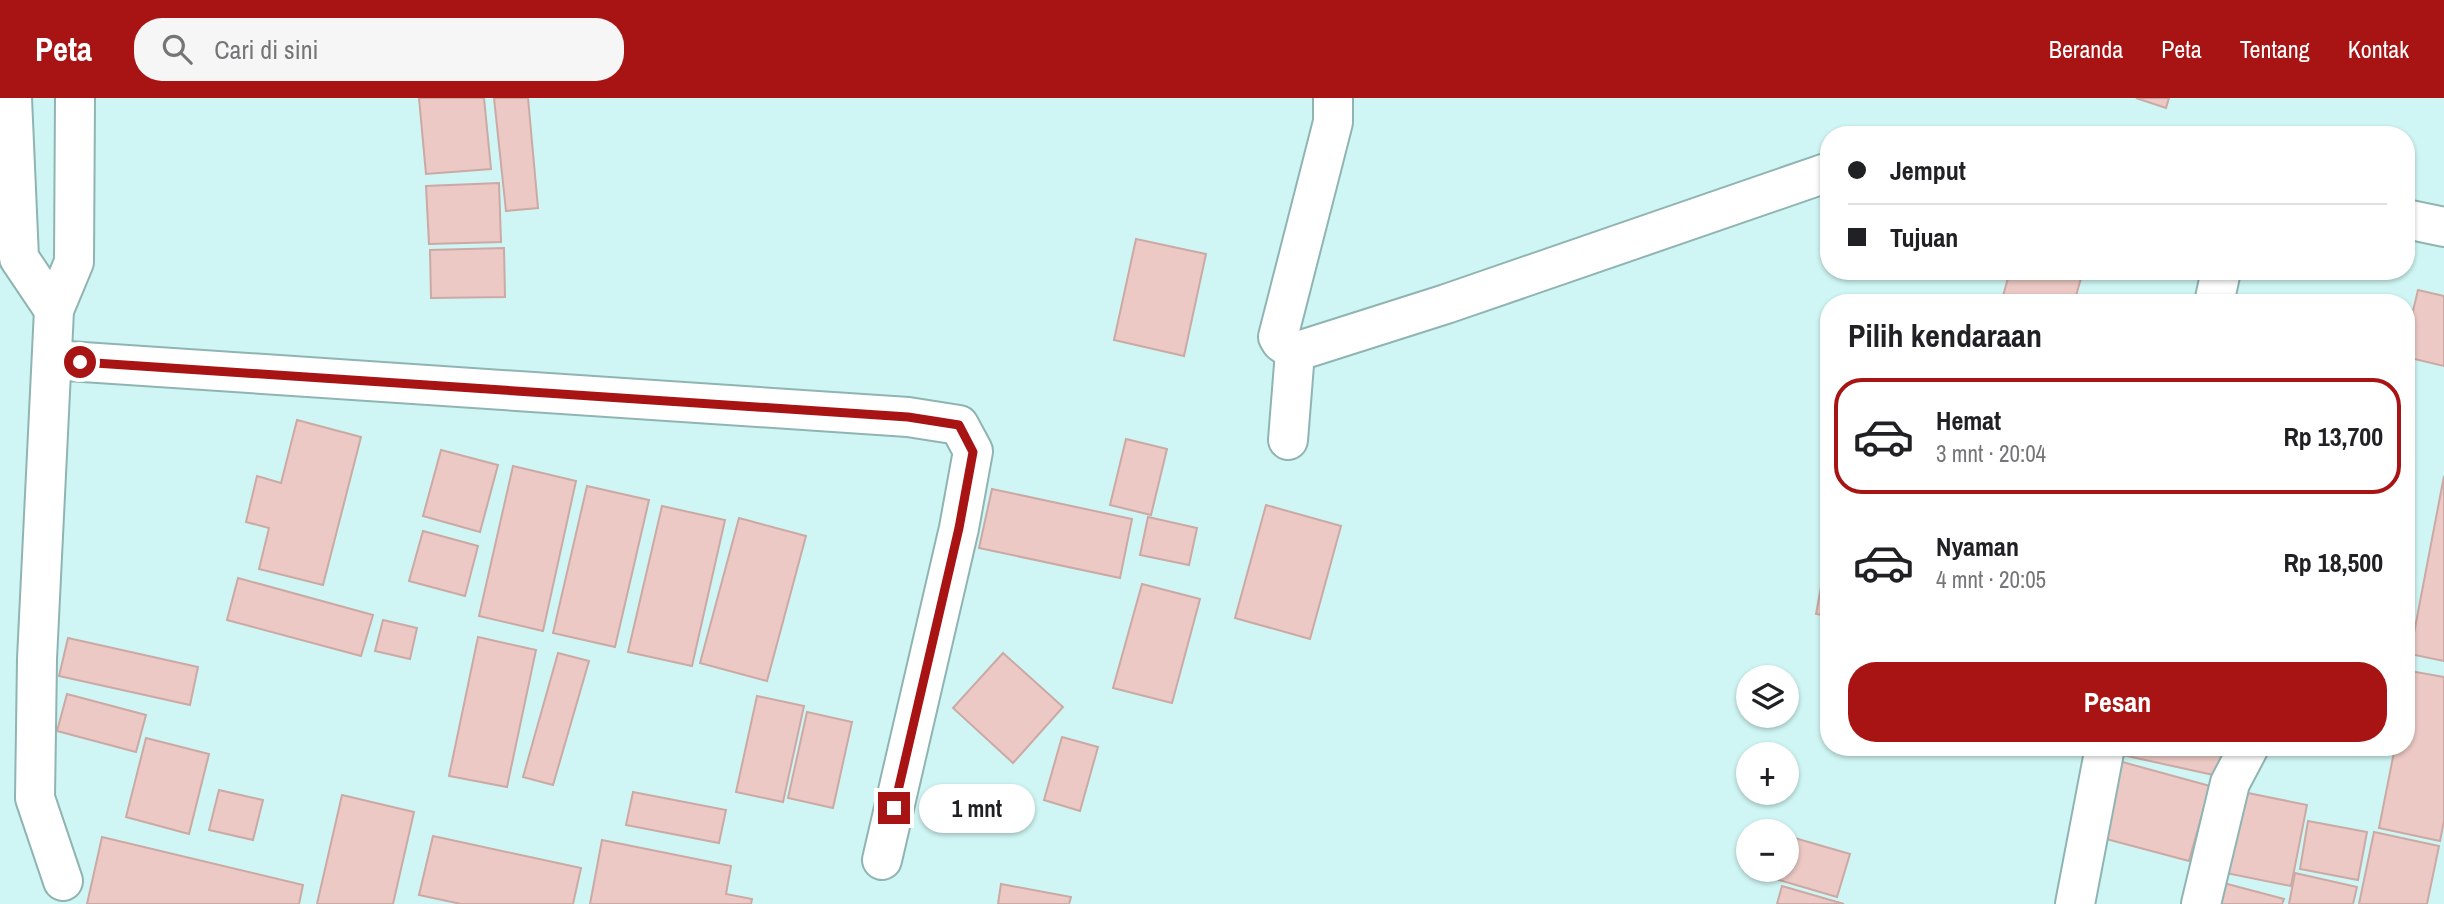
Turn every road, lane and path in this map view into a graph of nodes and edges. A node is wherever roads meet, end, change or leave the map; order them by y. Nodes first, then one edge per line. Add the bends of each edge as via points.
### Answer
1 (12, 98) edge
2 (75, 98) edge
3 (1333, 98) edge
4 (1820, 175) edge
5 (2415, 221) edge
6 (2444, 227) edge
7 (54, 310) junction
8 (1296, 352) junction
9 (53, 360) junction
10 (1288, 440) dead end
11 (2103, 756) edge
12 (2244, 756) edge
13 (882, 860) dead end
14 (63, 881) dead end
15 (2075, 904) edge
16 (2201, 904) edge

1 - 7 street via 19,258
2 - 7 street via 74,262
3 - 8 street via 1333,122 1278,337
4 - 8 street
5 - 6 street
7 - 9 street
8 - 10 street
9 - 13 street via 894,416 959,425 973,452
9 - 14 street via 37,659 36,799
11 - 15 street
12 - 16 street via 2230,783

